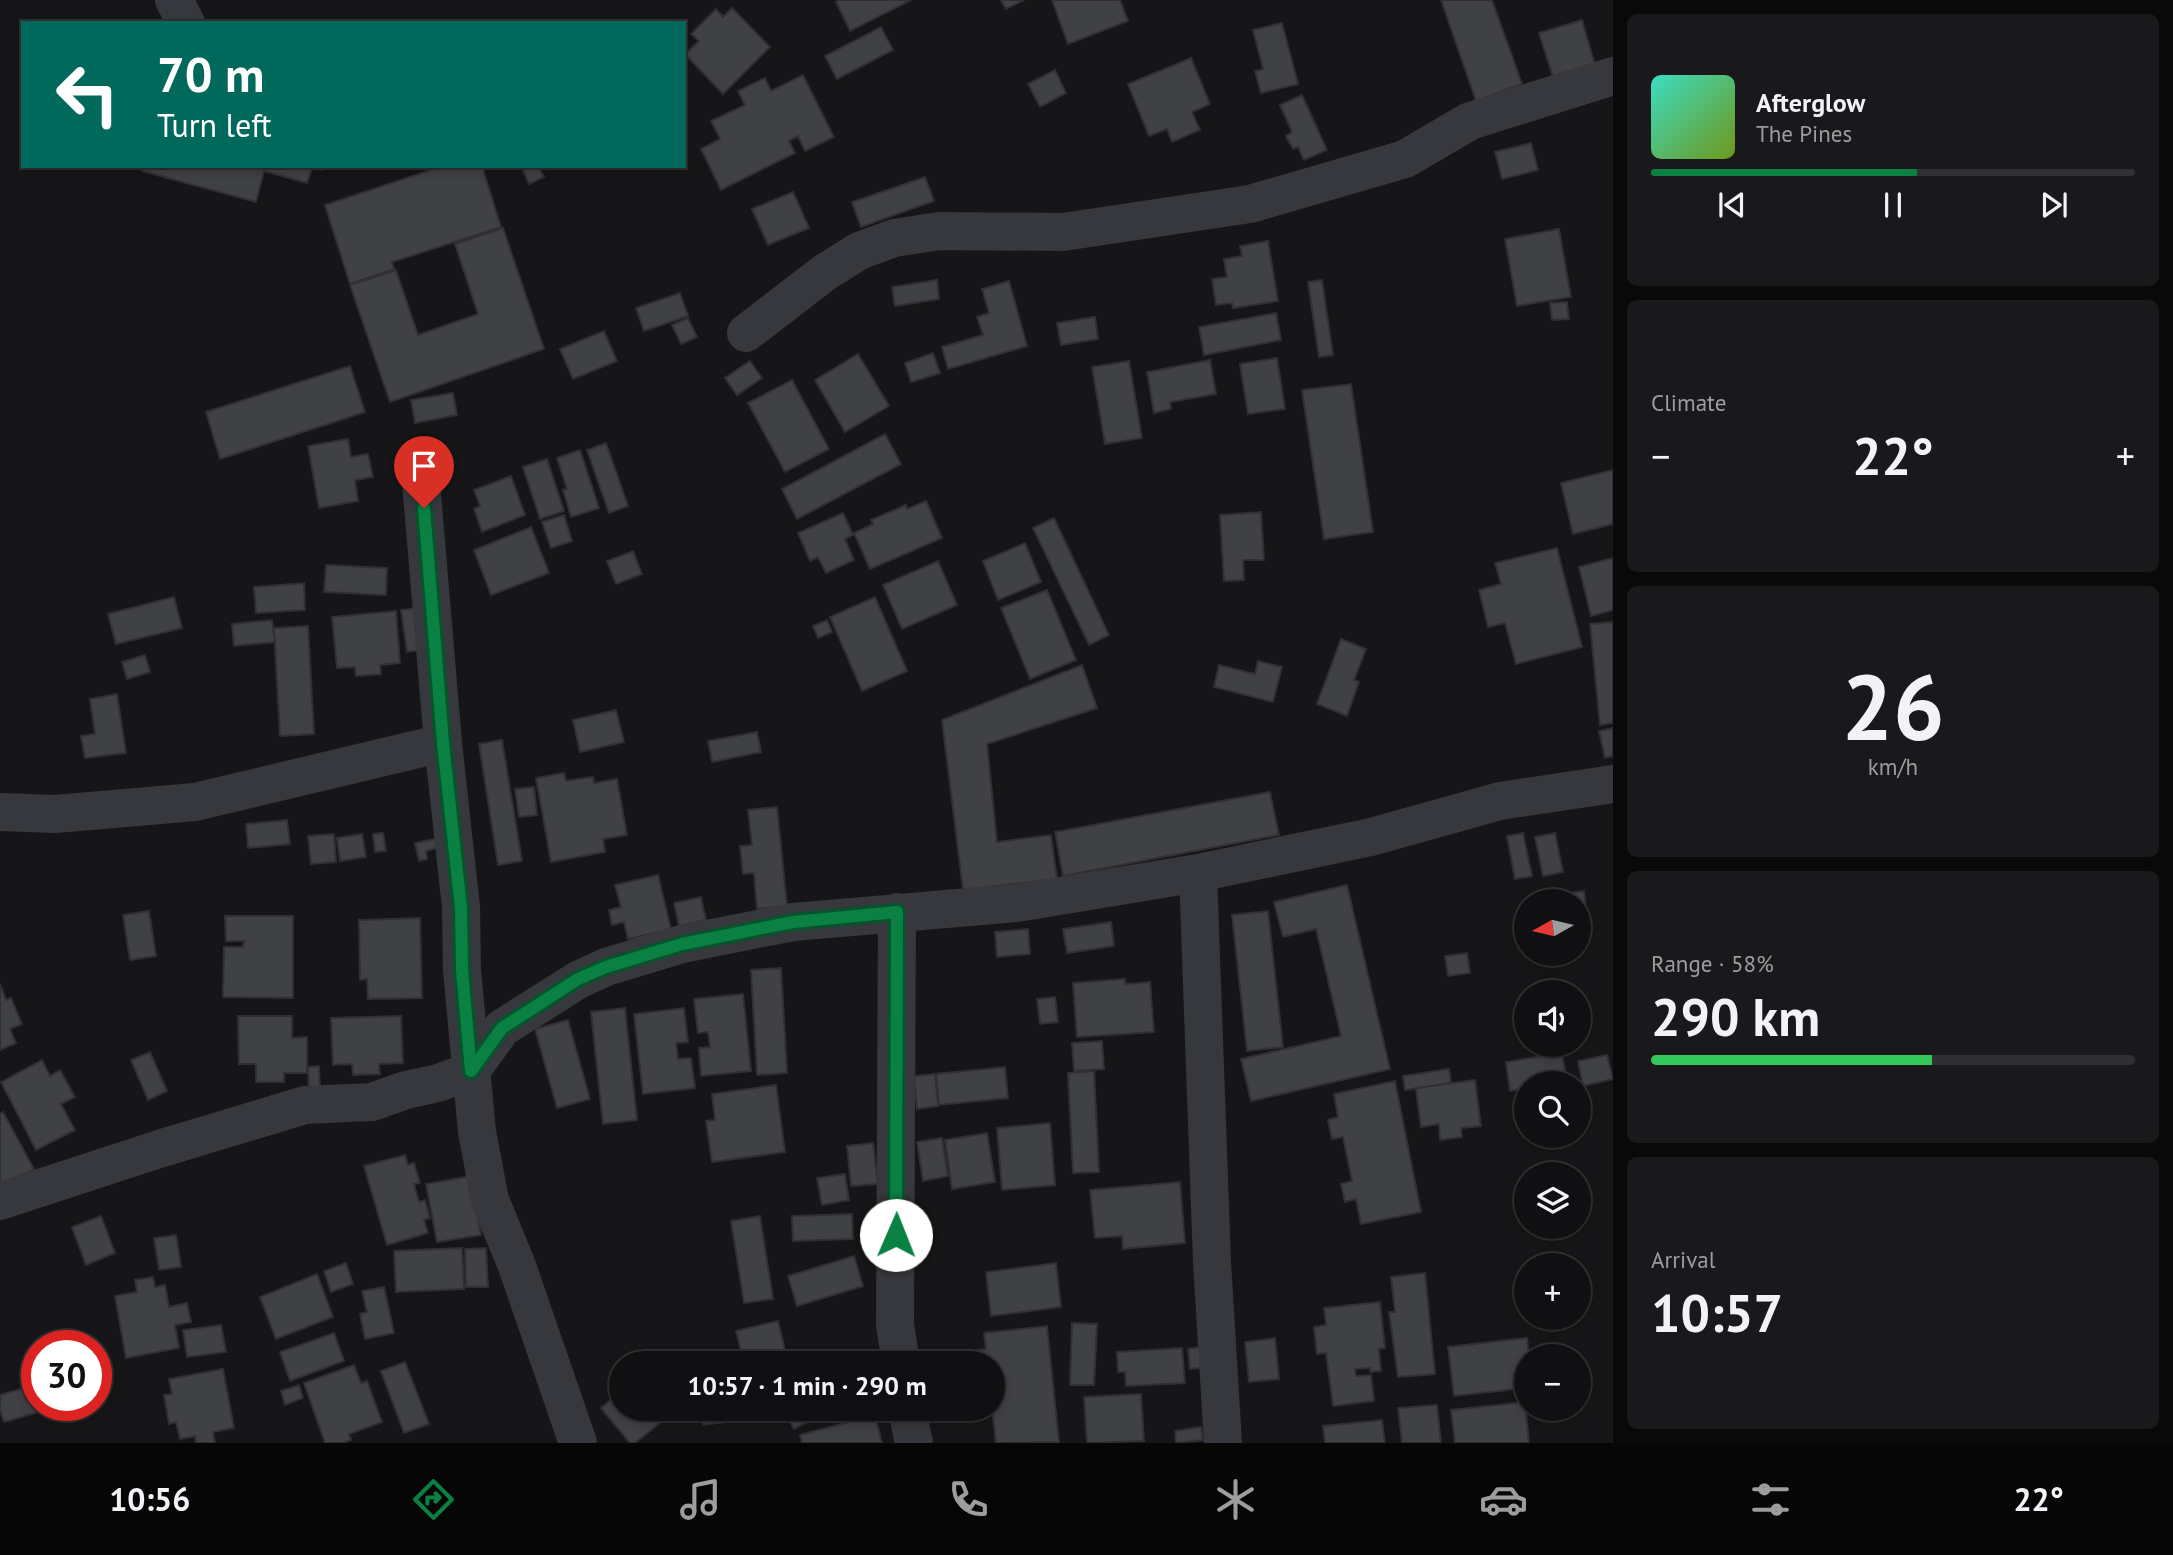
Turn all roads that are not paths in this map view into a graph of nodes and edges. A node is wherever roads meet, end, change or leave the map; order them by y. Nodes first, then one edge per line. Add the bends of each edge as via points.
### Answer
1 (174, 0) edge
2 (185, 21) edge
3 (1613, 76) edge
4 (746, 333) dead end
5 (421, 482) dead end
6 (443, 743) junction
7 (1613, 784) edge
8 (0, 812) edge
9 (1198, 873) junction
10 (897, 912) junction
11 (471, 1071) junction
12 (0, 1201) edge
13 (899, 1351) edge
14 (909, 1421) edge
15 (578, 1443) edge
16 (914, 1443) edge
17 (1223, 1443) edge

1 - 2 street
3 - 4 street via 1470,121 1405,159 1250,204 1063,232 939,231 894,238 859,251 824,272
5 - 6 street
6 - 8 street via 195,802 55,814
6 - 11 street via 461,908
7 - 9 street via 1500,800 1371,836
9 - 10 street via 1017,903
9 - 17 street
10 - 11 street via 793,922 682,944 606,967 578,979 502,1028
10 - 13 street via 895,1325
11 - 12 street via 372,1102 305,1105
11 - 15 street via 490,1200
14 - 16 street

